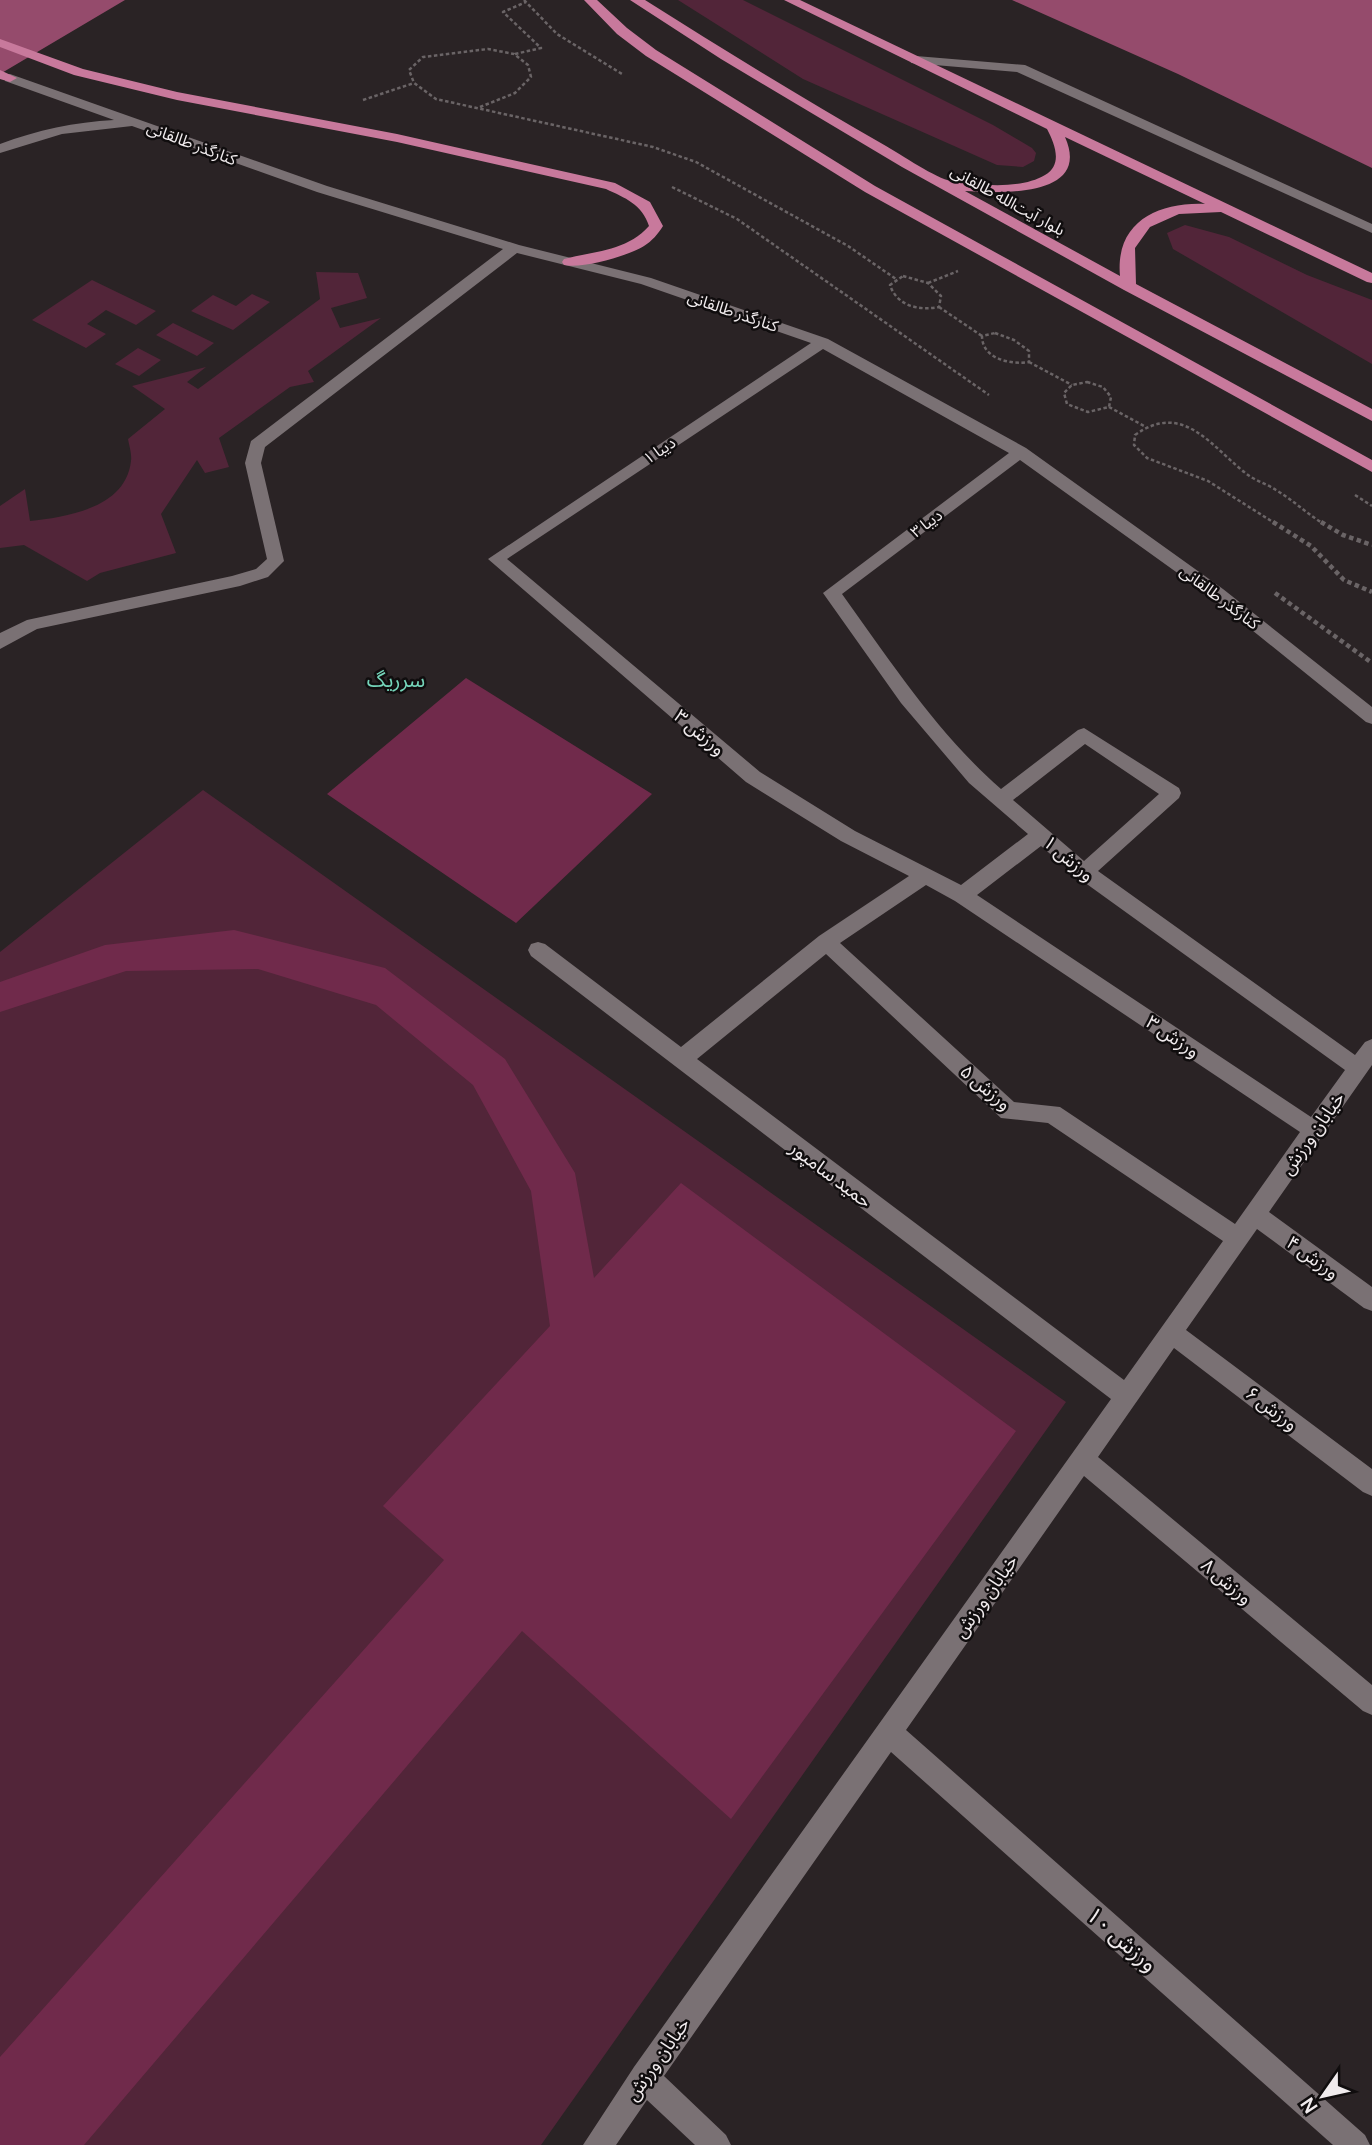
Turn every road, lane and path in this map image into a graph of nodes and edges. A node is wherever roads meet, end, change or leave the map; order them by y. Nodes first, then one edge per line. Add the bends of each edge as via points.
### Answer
1 (590, 0) edge
2 (636, 0) edge
3 (790, 0) edge
4 (526, 2) edge
5 (0, 43) edge
6 (514, 54) junction
7 (916, 60) junction
8 (5, 76) edge
9 (414, 83) junction
10 (362, 101) dead end
11 (480, 107) junction
12 (140, 123) junction
13 (1053, 126) junction
14 (0, 149) edge
15 (944, 184) junction
16 (1234, 213) junction
17 (1372, 229) edge
18 (513, 248) junction
19 (569, 262) junction
20 (896, 279) junction
21 (1372, 279) edge
22 (1129, 286) junction
23 (939, 307) junction
24 (982, 336) junction
25 (823, 342) junction
26 (1029, 362) junction
27 (1072, 385) junction
28 (1109, 407) junction
29 (1372, 416) edge
30 (1146, 427) junction
31 (1020, 452) junction
32 (1372, 467) edge
33 (1372, 545) edge
34 (496, 559) joint
35 (1372, 592) edge
36 (832, 593) joint
37 (0, 643) edge
38 (1372, 717) edge
39 (1001, 799) junction
40 (1041, 835) junction
41 (1084, 872) junction
42 (925, 875) junction
43 (962, 895) junction
44 (826, 942) junction
45 (538, 950) dead end
46 (1365, 1058) edge
47 (680, 1060) junction
48 (1314, 1130) junction
49 (1255, 1215) junction
50 (1238, 1238) junction
51 (1372, 1300) edge
52 (1171, 1333) junction
53 (1126, 1396) junction
54 (1082, 1459) junction
55 (1372, 1484) edge
56 (1372, 1702) edge
57 (888, 1733) junction
58 (644, 2077) junction
59 (598, 2145) edge
60 (716, 2145) edge
61 (1355, 2145) edge

1 - 32 main road via 651,53 870,189
2 - 15 main road, بلوار آیت‌الله طالقانی via 740,67
3 - 7 main road
4 - 6 path via 503,12 541,48
5 - 19 main road via 79,72 177,96 397,138 610,186 652,210 656,226 648,237 617,253
6 - 9 path via 488,49 423,57 408,70
6 - 11 path via 528,65 531,77 509,97
7 - 13 main road
7 - 17 street via 1020,68
8 - 12 street, کنارگذر طالقانی
9 - 10 path
9 - 11 path via 436,99
11 - 20 path via 653,147 696,162 848,246
12 - 14 street via 84,125
12 - 18 street, کنارگذر طالقانی via 322,189
13 - 15 main road via 1062,160 1060,168 1042,182 1006,189
13 - 16 main road
15 - 22 main road, بلوار آیت‌الله طالقانی
16 - 21 main road
16 - 22 main road via 1198,206 1166,213 1143,225 1129,244
18 - 19 street, کنارگذر طالقانی
18 - 37 street via 257,445 253,463 276,561 262,573 33,624
19 - 25 street, کنارگذر طالقانی via 646,281
20 - 23 path via 928,283 941,296
20 - 23 path via 891,290 902,303 928,310
22 - 29 main road, بلوار آیت‌الله طالقانی
23 - 24 path
24 - 26 path via 995,333 1014,340 1028,351
24 - 26 path via 984,348 995,358 1017,365
25 - 31 street, کنارگذر طالقانی
25 - 34 street, دیبا ۱
26 - 27 path
27 - 28 path via 1087,382 1103,387 1111,397
27 - 28 path via 1063,393 1067,404 1088,412
28 - 30 path
30 - 33 path via 1164,421 1198,430 1249,476 1343,535
30 - 35 path via 1135,435 1134,445 1147,458 1208,481 1311,546 1344,583
31 - 36 street, دیبا ۳
31 - 38 street, کنارگذر طالقانی via 1217,593
34 - 42 street, ورزش ۳ via 753,777 848,836
36 - 39 street, ورزش ۱ via 907,698 976,778
39 - 40 street, ورزش ۱
39 - 41 street via 1084,735 1172,793
40 - 41 street, ورزش ۱
40 - 43 street
41 - 46 street, ورزش ۱
42 - 43 street, ورزش ۳
42 - 44 street
43 - 48 street, ورزش ۳
44 - 47 street
44 - 50 street, ورزش ۵ via 1009,1111 1052,1114
45 - 47 street, حمید سامپور
46 - 48 street, خیابان ورزش
47 - 53 street, حمید سامپور
48 - 49 street, خیابان ورزش
49 - 50 street, خیابان ورزش
49 - 51 street, ورزش ۴
50 - 52 street, خیابان ورزش
52 - 53 street, خیابان ورزش
52 - 55 street, ورزش ۶
53 - 54 street, خیابان ورزش
54 - 56 street, ورزش ۸
54 - 57 street, خیابان ورزش
57 - 58 street, خیابان ورزش
57 - 61 street, ورزش ۱۰
58 - 59 street, خیابان ورزش
58 - 60 street

